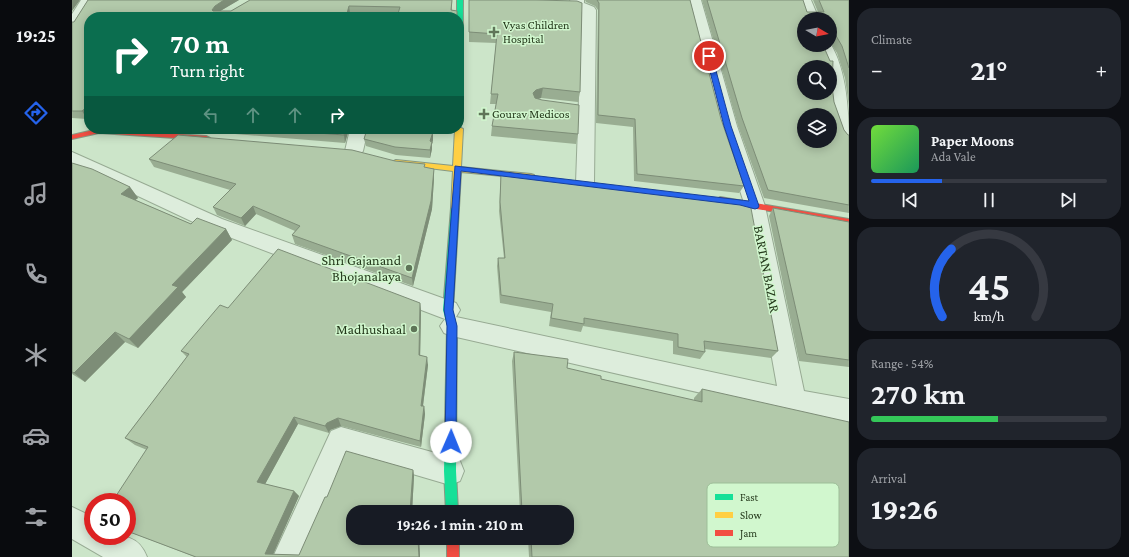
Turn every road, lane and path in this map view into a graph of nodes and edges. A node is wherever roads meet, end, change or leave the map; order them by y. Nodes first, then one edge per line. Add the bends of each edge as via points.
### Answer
1 (694, 0) edge
2 (804, 0) edge
3 (87, 1) edge
4 (460, 1) edge
5 (72, 2) edge
6 (474, 2) edge
7 (573, 3) edge
8 (460, 12) edge
9 (809, 12) edge
10 (72, 25) edge
11 (837, 66) edge
12 (849, 68) edge
13 (837, 91) edge
14 (84, 134) edge
15 (152, 134) edge
16 (358, 134) edge
17 (459, 134) edge
18 (72, 137) edge
19 (849, 137) edge
20 (213, 139) edge
21 (353, 152) edge
22 (72, 158) edge
23 (389, 160) edge
24 (458, 168) junction
25 (538, 178) edge
26 (585, 183) edge
27 (709, 198) edge
28 (755, 206) junction
29 (849, 222) edge
30 (450, 318) junction
31 (793, 402) junction
32 (849, 411) edge
33 (450, 471) junction
34 (452, 505) edge
35 (72, 522) edge
36 (84, 529) edge
37 (112, 545) edge
38 (453, 545) edge
39 (132, 557) edge
40 (288, 557) edge
41 (454, 557) edge

1 - 28 street, BARTAN BAZAR via 728,126
2 - 9 street
3 - 5 street
3 - 10 street
4 - 6 street
4 - 8 main road
7 - 26 street via 589,10 580,109
11 - 12 street
13 - 19 street
14 - 18 main road
15 - 20 main road
16 - 21 street
17 - 24 main road
22 - 30 street via 215,224
23 - 24 main road
24 - 25 main road
24 - 30 main road
27 - 28 main road
28 - 29 main road
28 - 31 street, BARTAN BAZAR
30 - 31 street
30 - 33 main road
31 - 32 street
33 - 34 main road
33 - 40 street via 341,440
35 - 36 street
37 - 39 street
38 - 41 main road

